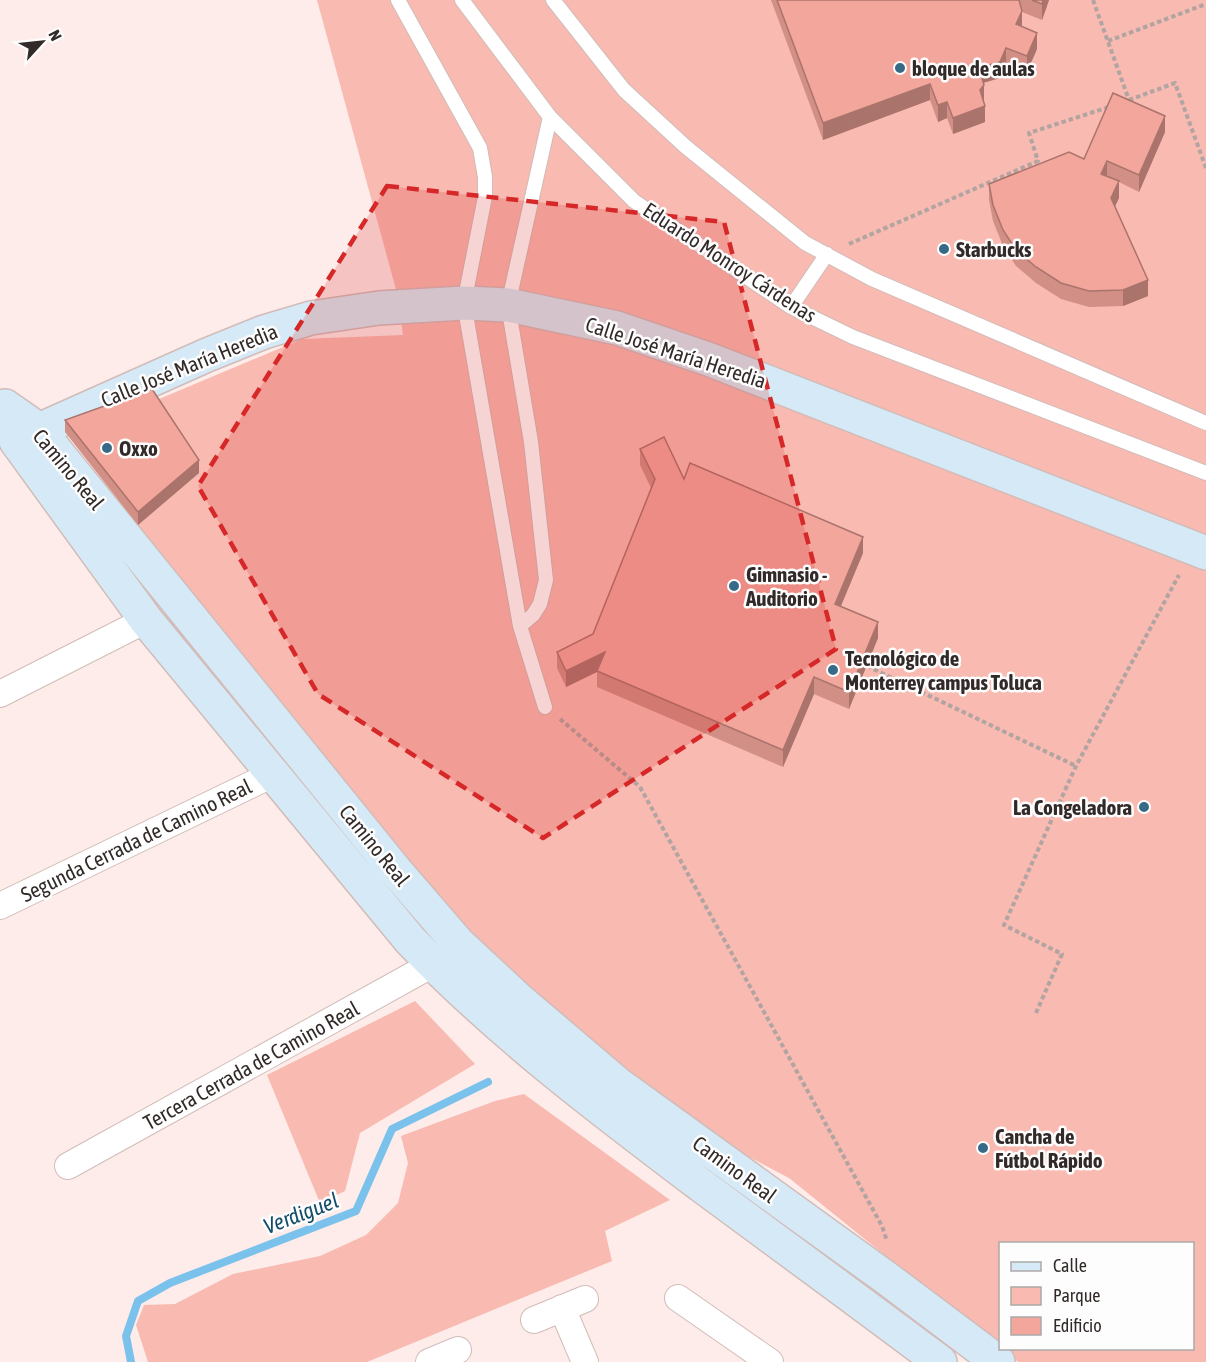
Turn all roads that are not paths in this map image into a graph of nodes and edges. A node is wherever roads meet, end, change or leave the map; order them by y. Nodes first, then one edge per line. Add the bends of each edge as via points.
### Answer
1 (398, 0) edge
2 (462, 0) edge
3 (553, 0) edge
4 (550, 117) junction
5 (827, 254) junction
6 (464, 303) junction
7 (508, 305) junction
8 (791, 307) junction
9 (1206, 423) edge
10 (18, 439) edge
11 (1206, 473) edge
12 (1200, 551) edge
13 (146, 620) junction
14 (520, 626) junction
15 (0, 694) edge
16 (545, 707) road end
17 (273, 774) junction
18 (0, 906) edge
19 (434, 964) junction
20 (68, 1166) dead end
21 (678, 1298) dead end
22 (534, 1320) dead end
23 (734, 1336) junction
24 (458, 1350) dead end
25 (429, 1362) edge
26 (585, 1362) edge
27 (745, 1362) edge
28 (770, 1362) edge
29 (940, 1362) edge
30 (998, 1362) edge

1 - 6 lane via 480,148 486,177 485,197
2 - 4 lane, Eduardo Monroy Cárdenas
3 - 5 lane via 624,90 759,206 805,243
4 - 7 lane
4 - 8 lane, Eduardo Monroy Cárdenas via 634,201
5 - 8 lane
5 - 9 lane via 872,279
6 - 7 main road, Calle José María Heredia
6 - 10 main road, Calle José María Heredia via 379,308 311,318 264,332
6 - 14 lane
7 - 12 main road, Calle José María Heredia via 617,328 708,359
7 - 14 lane via 532,453 546,580 534,615
8 - 11 lane, Eduardo Monroy Cárdenas via 853,337
10 - 13 main road, Camino Real
10 - 30 main road, Camino Real via 458,943 618,1084
13 - 15 street
13 - 17 main road, Camino Real
14 - 16 lane
17 - 18 street, Segunda Cerrada de Camino Real
17 - 19 main road, Camino Real
19 - 20 street, Tercera Cerrada de Camino Real
19 - 29 main road, Camino Real via 525,1050 592,1104
21 - 23 street
22 - 26 street via 574,1304
23 - 27 street
23 - 28 street
24 - 25 street

